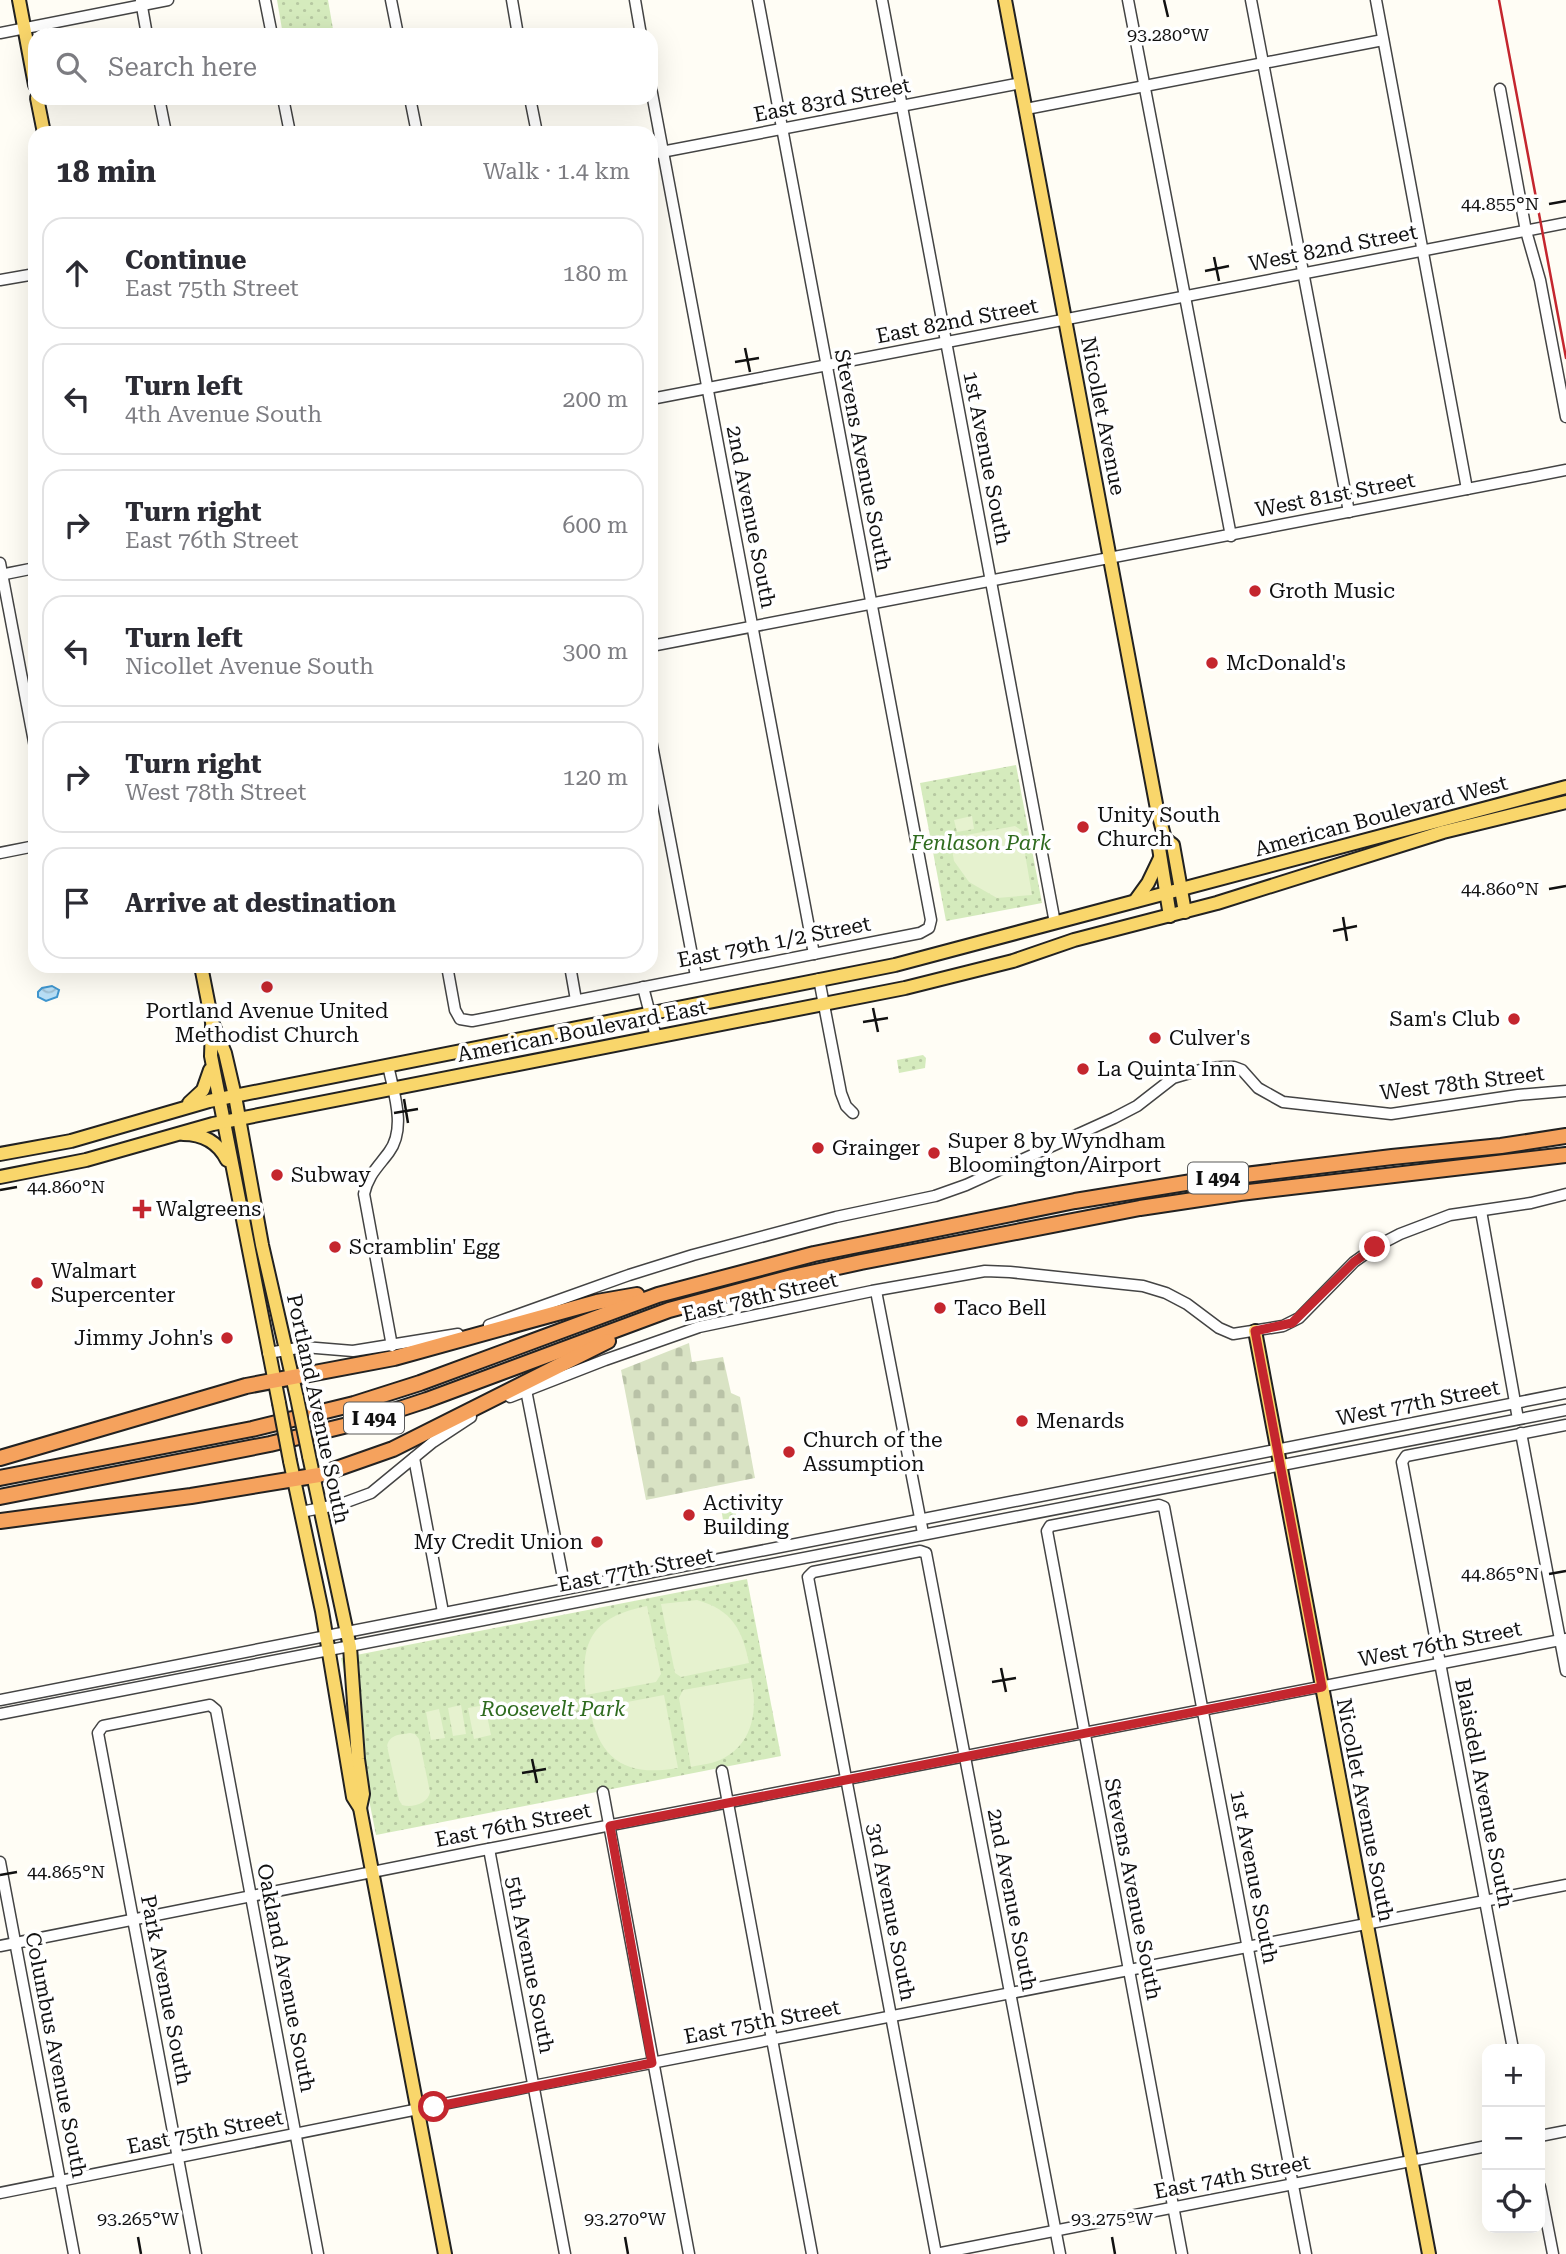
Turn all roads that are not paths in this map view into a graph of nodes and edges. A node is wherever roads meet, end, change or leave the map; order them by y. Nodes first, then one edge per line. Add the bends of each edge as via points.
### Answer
1 (19, 0) edge
2 (168, 0) edge
3 (265, 0) edge
4 (391, 0) edge
5 (512, 0) edge
6 (635, 0) edge
7 (758, 0) edge
8 (882, 0) edge
9 (1005, 0) edge
10 (1128, 0) edge
11 (1251, 0) edge
12 (1376, 0) edge
13 (141, 3) edge
14 (24, 28) junction
15 (146, 28) edge
16 (271, 28) edge
17 (397, 28) edge
18 (517, 28) edge
19 (640, 28) edge
20 (0, 33) edge
21 (1383, 40) junction
22 (28, 49) edge
23 (1263, 63) junction
24 (1021, 83) junction
25 (1144, 86) junction
26 (1500, 89) dead end
27 (38, 105) edge
28 (160, 105) edge
29 (284, 105) edge
30 (411, 105) edge
31 (531, 105) edge
32 (654, 105) edge
33 (901, 106) junction
34 (1026, 109) junction
35 (43, 126) edge
36 (165, 126) edge
37 (289, 126) edge
38 (416, 126) edge
39 (536, 126) edge
40 (782, 129) junction
41 (663, 152) junction
42 (658, 153) edge
43 (1566, 223) edge
44 (1526, 230) junction
45 (1423, 251) junction
46 (1302, 274) junction
47 (28, 275) edge
48 (0, 280) edge
49 (1184, 296) junction
50 (1065, 320) junction
51 (946, 343) junction
52 (826, 365) junction
53 (707, 388) junction
54 (658, 398) edge
55 (1566, 417) edge
56 (1566, 470) edge
57 (1467, 489) junction
58 (1349, 512) junction
59 (1231, 536) junction
60 (1111, 559) junction
61 (0, 563) edge
62 (28, 569) edge
63 (1, 575) edge
64 (990, 581) junction
65 (871, 604) junction
66 (752, 627) junction
67 (658, 645) edge
68 (28, 712) edge
69 (658, 777) edge
70 (1566, 787) edge
71 (1566, 802) edge
72 (1165, 839) junction
73 (28, 847) edge
74 (1320, 852) junction
75 (0, 853) edge
76 (1160, 857) junction
77 (1325, 870) junction
78 (1181, 888) junction
79 (1166, 893) junction
80 (1135, 901) junction
81 (1185, 912) junction
82 (1170, 916) junction
83 (1055, 923) junction
84 (929, 928) joint
85 (1006, 937) junction
86 (814, 954) junction
87 (1013, 961) junction
88 (202, 973) edge
89 (448, 973) edge
90 (571, 973) edge
91 (696, 976) junction
92 (819, 979) junction
93 (643, 987) junction
94 (576, 1000) junction
95 (824, 1004) junction
96 (649, 1013) junction
97 (212, 1022) junction
98 (656, 1037) junction
99 (476, 1048) junction
100 (445, 1054) junction
101 (211, 1056) junction
102 (388, 1065) junction
103 (480, 1070) junction
104 (449, 1076) junction
105 (392, 1087) junction
106 (1566, 1091) edge
107 (235, 1096) junction
108 (219, 1100) junction
109 (173, 1110) junction
110 (853, 1113) dead end
111 (240, 1118) junction
112 (223, 1122) junction
113 (172, 1134) junction
114 (1566, 1136) edge
115 (27, 1149) junction
116 (0, 1154) edge
117 (1566, 1155) edge
118 (32, 1171) junction
119 (232, 1171) junction
120 (0, 1177) edge
121 (1566, 1194) edge
122 (1480, 1212) junction
123 (690, 1286) junction
124 (876, 1291) junction
125 (669, 1310) junction
126 (1255, 1331) junction
127 (392, 1346) junction
128 (286, 1349) junction
129 (268, 1353) junction
130 (292, 1377) junction
131 (274, 1380) junction
132 (526, 1390) junction
133 (1566, 1393) edge
134 (1515, 1403) junction
135 (1566, 1410) edge
136 (1518, 1419) junction
137 (1566, 1425) edge
138 (1521, 1433) junction
139 (1278, 1450) junction
140 (0, 1458) edge
141 (414, 1458) junction
142 (1280, 1465) junction
143 (312, 1476) junction
144 (1145, 1476) junction
145 (0, 1478) edge
146 (294, 1478) junction
147 (0, 1497) edge
148 (1164, 1507) joint
149 (319, 1508) junction
150 (1054, 1508) junction
151 (301, 1512) junction
152 (920, 1519) junction
153 (0, 1521) edge
154 (922, 1533) junction
155 (926, 1553) joint
156 (565, 1588) junction
157 (443, 1612) junction
158 (346, 1631) junction
159 (327, 1635) junction
160 (1563, 1640) edge
161 (350, 1647) junction
162 (330, 1651) junction
163 (1440, 1664) junction
164 (1566, 1671) edge
165 (1322, 1687) junction
166 (0, 1700) edge
167 (1203, 1710) junction
168 (0, 1714) edge
169 (98, 1733) joint
170 (1083, 1733) junction
171 (965, 1756) junction
172 (722, 1771) dead end
173 (846, 1779) junction
174 (603, 1792) dead end
175 (729, 1803) junction
176 (360, 1808) junction
177 (610, 1826) junction
178 (489, 1849) junction
179 (0, 1862) edge
180 (371, 1872) junction
181 (1566, 1885) edge
182 (251, 1896) junction
183 (1485, 1901) junction
184 (133, 1920) junction
185 (1367, 1924) junction
186 (15, 1943) junction
187 (0, 1946) edge
188 (1248, 1947) junction
189 (1129, 1970) junction
190 (1010, 1993) junction
191 (891, 2017) junction
192 (772, 2040) junction
193 (1512, 2044) edge
194 (652, 2063) junction
195 (533, 2085) junction
196 (418, 2111) junction
197 (1566, 2131) edge
198 (296, 2134) junction
199 (1545, 2135) edge
200 (1482, 2147) edge
201 (177, 2157) junction
202 (1412, 2161) junction
203 (60, 2182) junction
204 (1293, 2184) junction
205 (0, 2193) edge
206 (1174, 2208) junction
207 (1545, 2213) edge
208 (1055, 2231) junction
209 (74, 2254) edge
210 (196, 2254) edge
211 (318, 2254) edge
212 (445, 2254) edge
213 (565, 2254) edge
214 (689, 2254) edge
215 (813, 2254) edge
216 (936, 2254) edge
217 (1060, 2254) edge
218 (1182, 2254) edge
219 (1306, 2254) edge
220 (1429, 2254) edge
221 (1553, 2254) edge

1 - 14 main road
2 - 13 street
3 - 16 street
4 - 17 street
5 - 18 street
6 - 19 street
7 - 40 street, Stevens Avenue South
8 - 33 street, 1st Avenue South
9 - 24 main road, Nicollet Avenue
10 - 25 street
11 - 23 street
12 - 21 street
13 - 14 street
13 - 15 street
14 - 20 street
14 - 22 main road
21 - 23 street
21 - 45 street
23 - 25 street
23 - 46 street
24 - 33 street, East 83rd Street
24 - 34 main road, Nicollet Avenue
25 - 34 street
25 - 49 street
26 - 44 street
27 - 35 main road
28 - 36 street
29 - 37 street
30 - 38 street
31 - 39 street
32 - 41 street, 2nd Avenue South
33 - 40 street, East 83rd Street
33 - 51 street, 1st Avenue South
34 - 50 main road, Nicollet Avenue
40 - 41 street, East 83rd Street
40 - 52 street, Stevens Avenue South
41 - 42 street, East 83rd Street
41 - 53 street, 2nd Avenue South
43 - 44 street, West 82nd Street
44 - 45 street, West 82nd Street
44 - 55 street
45 - 46 street, West 82nd Street
45 - 57 street
46 - 49 street, West 82nd Street
46 - 58 street
47 - 48 street
49 - 50 street, West 82nd Street
49 - 59 street
50 - 51 street, East 82nd Street
50 - 60 main road, Nicollet Avenue
51 - 52 street, East 82nd Street
51 - 64 street, 1st Avenue South
52 - 53 street, East 82nd Street
52 - 65 street, Stevens Avenue South
53 - 54 street, East 82nd Street
53 - 66 street, 2nd Avenue South
56 - 57 street, West 81st Street
57 - 58 street, West 81st Street
58 - 59 street, West 81st Street
59 - 60 street, West 81st Street
60 - 64 street, West 81st Street
60 - 72 main road, Nicollet Avenue
61 - 63 street
62 - 63 street
63 - 68 street
64 - 65 street, West 81st Street
64 - 83 street, 1st Avenue South
65 - 66 street, West 81st Street
65 - 84 street, Stevens Avenue South
66 - 67 street, West 81st Street
66 - 86 street, 2nd Avenue South
69 - 91 street
70 - 74 main road, American Boulevard West
71 - 77 main road, American Boulevard West via 1443,832
72 - 76 main road, Nicollet Avenue
72 - 78 main road, Nicollet Avenue via 1173,845
73 - 75 street
74 - 77 main road
74 - 78 main road, American Boulevard West
76 - 79 main road, Nicollet Avenue
76 - 80 main road
77 - 81 main road, American Boulevard West
78 - 79 main road, American Boulevard West
78 - 81 main road, Nicollet Avenue
79 - 80 main road, American Boulevard East
79 - 82 main road
80 - 83 main road, American Boulevard East
81 - 82 main road, American Boulevard West
82 - 87 main road, American Boulevard East
83 - 85 main road, American Boulevard East
84 - 86 street, East 79th 1/2 Street
85 - 87 main road
85 - 92 main road, American Boulevard East
86 - 91 street, East 79th 1/2 Street
87 - 95 main road, American Boulevard East
88 - 97 main road, Portland Avenue South
89 - 94 street, East 79th 1/2 Street via 460,1019 472,1021
90 - 94 street
91 - 93 street, East 79th 1/2 Street
92 - 95 street
92 - 96 main road, American Boulevard East
93 - 94 street, East 79th 1/2 Street
93 - 96 street
95 - 98 main road, American Boulevard East
95 - 110 street via 841,1093
96 - 98 street
96 - 99 main road, American Boulevard East
97 - 101 main road, Portland Avenue South
97 - 107 main road, Portland Avenue South
98 - 103 main road, American Boulevard East
99 - 100 main road, American Boulevard East
99 - 103 main road
100 - 102 main road, American Boulevard East
100 - 104 main road
101 - 108 main road, Portland Avenue South
101 - 109 main road via 210,1076 203,1090
102 - 105 street
102 - 107 main road, American Boulevard East
103 - 104 main road, American Boulevard East
104 - 105 main road, American Boulevard East
105 - 111 main road, American Boulevard East
105 - 127 street via 398,1128 395,1140 373,1170 364,1194
106 - 127 street, West 78th Street via 1372,1113 1283,1102 1258,1088 1242,1070 1206,1068 1173,1078 1114,1118 935,1196 727,1245 474,1330
107 - 108 main road, American Boulevard East
107 - 111 main road, Portland Avenue South
108 - 109 main road, American Boulevard East
108 - 112 main road, Portland Avenue South
109 - 115 main road, American Boulevard East via 82,1138
111 - 112 main road, American Boulevard East
111 - 128 main road, Portland Avenue South
112 - 113 main road, American Boulevard East
112 - 119 main road, Portland Avenue South
113 - 118 main road, American Boulevard East
113 - 119 main road via 205,1137 226,1157
114 - 123 highway, I 494 via 1203,1180 1088,1199 814,1254
115 - 116 main road, American Boulevard East
115 - 118 main road
117 - 125 highway, I 494 via 1140,1208 861,1262
118 - 120 main road, American Boulevard East
119 - 129 main road, Portland Avenue South
121 - 122 street
122 - 126 street via 1450,1215 1375,1247 1292,1323
122 - 134 street
123 - 130 highway via 597,1302 394,1358
123 - 145 highway, I 494 via 354,1405
124 - 126 street, East 78th Street via 985,1271 1124,1283 1166,1293 1226,1332
124 - 132 street, East 78th Street via 699,1327
124 - 152 street
125 - 143 highway via 393,1449
125 - 147 highway, I 494 via 360,1422
126 - 139 main road, Nicollet Avenue South
127 - 128 street via 353,1352
128 - 129 street
128 - 130 main road, Portland Avenue South
129 - 131 main road, Portland Avenue South
130 - 131 highway
130 - 143 main road, Portland Avenue South, bridge
131 - 140 highway
131 - 146 main road, Portland Avenue South, bridge
132 - 141 street, East 78th Street via 459,1424
132 - 156 street
133 - 134 street, West 77th Street
134 - 136 street
134 - 139 street, West 77th Street
135 - 136 street, West 77th Street
136 - 142 street, West 77th Street
137 - 138 street
138 - 160 street
138 - 163 street, Blaisdell Avenue South via 1406,1456 1402,1462
139 - 142 main road, Nicollet Avenue South
139 - 144 street, East 77th Street
141 - 149 street, East 78th Street via 371,1493
141 - 157 street
142 - 150 street, East 77th Street
142 - 165 main road, Nicollet Avenue South
143 - 146 highway
143 - 149 main road, Portland Avenue South
144 - 150 street via 1144,1486 1071,1500
144 - 152 street, East 77th Street
146 - 151 main road, Portland Avenue South
146 - 153 highway
148 - 167 street, 1st Avenue South
148 - 170 street, Stevens Avenue South via 1050,1526 1047,1531
149 - 151 street, East 78th Street
149 - 158 main road, Portland Avenue South
150 - 154 street, East 77th Street
151 - 159 main road, Portland Avenue South
152 - 154 street
152 - 156 street, East 77th Street
154 - 161 street, East 77th Street
155 - 171 street, 2nd Avenue South
155 - 173 street, 3rd Avenue South via 867,1561 813,1572 808,1577
156 - 157 street, East 77th Street
157 - 158 street, East 77th Street
158 - 159 street, East 77th Street
158 - 161 main road, Portland Avenue South
159 - 162 main road, Portland Avenue South
159 - 166 street, East 77th Street
160 - 163 street, West 76th Street
160 - 164 street
161 - 162 street, East 77th Street
161 - 176 main road, Portland Avenue South via 363,1794
162 - 168 street, East 77th Street
162 - 176 main road, Portland Avenue South via 353,1797
163 - 165 street, West 76th Street
163 - 183 street, Blaisdell Avenue South
165 - 167 street, East 76th Street
165 - 185 main road, Nicollet Avenue South
167 - 170 street, East 76th Street
167 - 188 street, 1st Avenue South
169 - 182 street, Oakland Avenue South via 103,1726 211,1705 216,1710
169 - 184 street, Park Avenue South
170 - 171 street, East 76th Street
170 - 189 street, Stevens Avenue South
171 - 173 street, East 76th Street
171 - 190 street, 2nd Avenue South
172 - 175 street
173 - 175 street, East 76th Street
173 - 191 street, 3rd Avenue South
174 - 177 street
175 - 177 street, East 76th Street
175 - 192 street
176 - 180 main road, Portland Avenue South
177 - 178 street, East 76th Street
177 - 194 street
178 - 180 street, East 76th Street
178 - 195 street, 5th Avenue South
179 - 186 street, Columbus Avenue South
180 - 182 street, East 76th Street
180 - 196 main road, Portland Avenue South
181 - 183 street, East 75th Street
182 - 184 street, East 76th Street
182 - 198 street, Oakland Avenue South
183 - 185 street, East 75th Street
183 - 193 street, Blaisdell Avenue South
184 - 186 street, East 76th Street
184 - 201 street, Park Avenue South
185 - 188 street, East 75th Street
185 - 202 main road, Nicollet Avenue South
186 - 187 street, East 76th Street
186 - 203 street, Columbus Avenue South
188 - 189 street, East 75th Street
188 - 204 street, 1st Avenue South
189 - 190 street, East 75th Street
189 - 206 street, Stevens Avenue South
190 - 191 street, East 75th Street
190 - 208 street, 2nd Avenue South
191 - 192 street, East 75th Street
191 - 216 street, 3rd Avenue South
192 - 194 street, East 75th Street
192 - 215 street
194 - 195 street, East 75th Street
194 - 214 street
195 - 196 street, East 75th Street
195 - 213 street, 5th Avenue South
196 - 198 street, East 75th Street
196 - 212 main road, Portland Avenue South
197 - 199 street
198 - 201 street, East 75th Street
198 - 211 street, Oakland Avenue South
200 - 202 street, East 74th Street
201 - 203 street, East 75th Street
201 - 210 street, Park Avenue South
202 - 204 street, East 74th Street
202 - 220 main road, Nicollet Avenue South
203 - 205 street, East 75th Street
203 - 209 street, Columbus Avenue South
204 - 206 street, East 74th Street
204 - 219 street, 1st Avenue South
206 - 208 street, East 74th Street
206 - 218 street, Stevens Avenue South
207 - 221 street
208 - 216 street, East 74th Street
208 - 217 street, 2nd Avenue South

